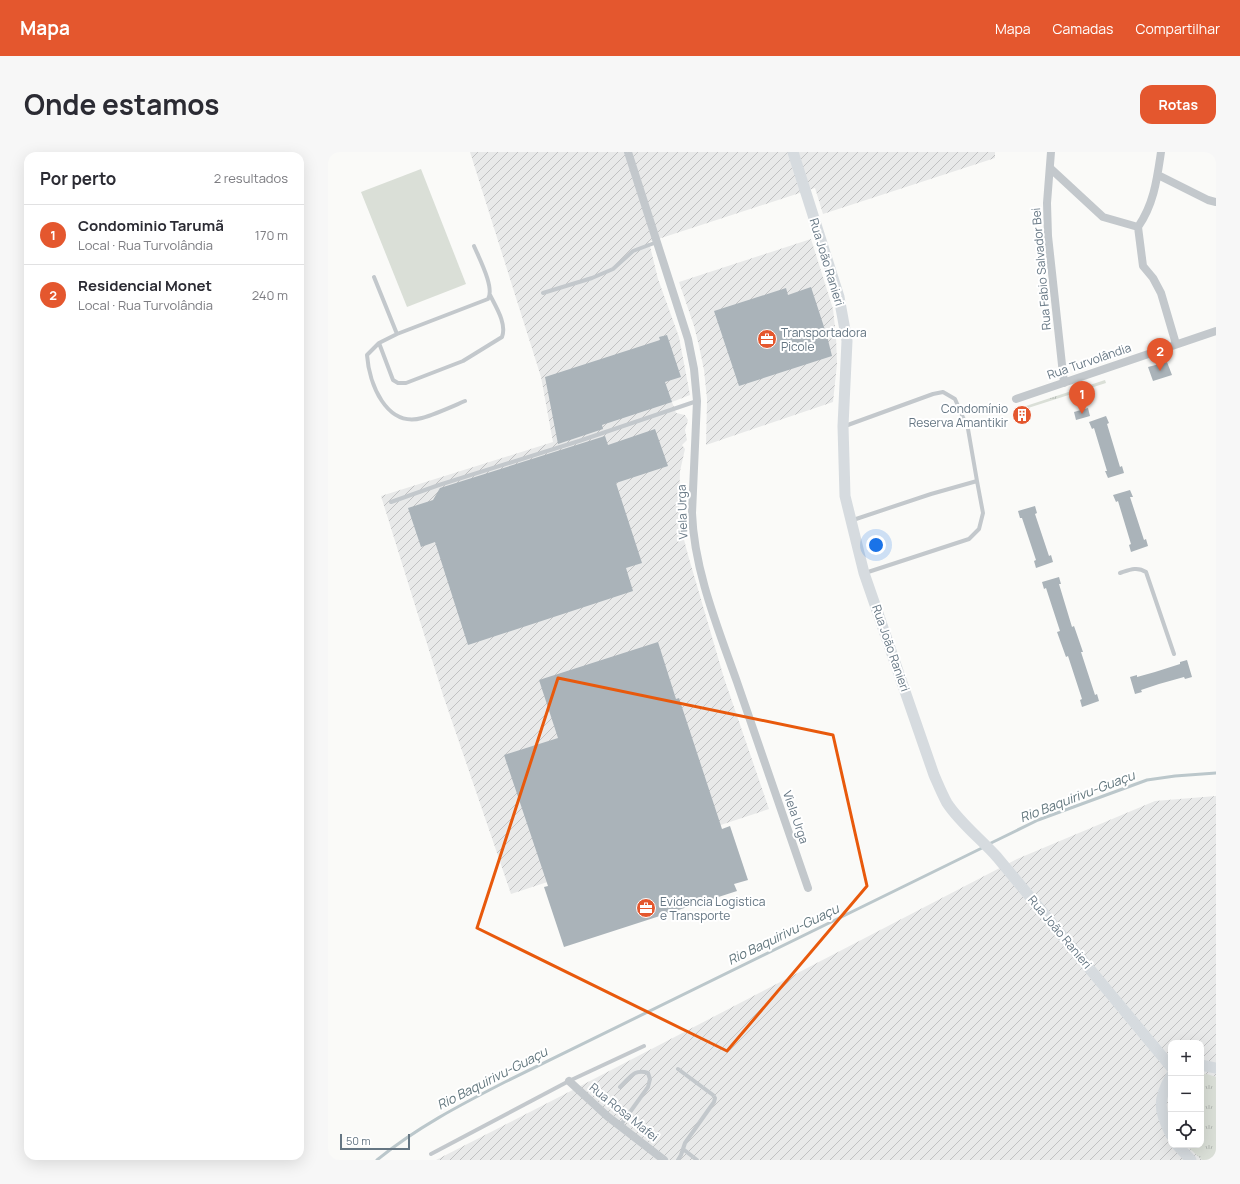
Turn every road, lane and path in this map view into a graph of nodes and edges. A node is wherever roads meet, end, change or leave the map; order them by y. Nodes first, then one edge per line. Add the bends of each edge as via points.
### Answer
1 (628, 152) edge
2 (793, 152) edge
3 (1051, 152) edge
4 (1161, 152) edge
5 (1050, 168) junction
6 (1158, 174) junction
7 (1216, 202) edge
8 (1138, 227) junction
9 (657, 242) junction
10 (474, 246) dead end
11 (374, 277) dead end
12 (543, 293) dead end
13 (490, 295) junction
14 (1216, 331) edge
15 (397, 334) junction
16 (379, 343) junction
17 (1176, 344) junction
18 (1064, 383) junction
19 (1016, 399) dead end
20 (465, 401) dead end
21 (697, 401) junction
22 (843, 426) junction
23 (977, 481) junction
24 (391, 502) dead end
25 (850, 521) junction
26 (864, 573) junction
27 (1120, 573) dead end
28 (1174, 654) dead end
29 (808, 888) dead end
30 (644, 1046) dead end
31 (1168, 1063) edge
32 (1204, 1066) edge
33 (1216, 1068) edge
34 (678, 1069) dead end
35 (569, 1081) junction
36 (1168, 1082) edge
37 (620, 1087) dead end
38 (620, 1126) junction
39 (1168, 1128) edge
40 (1180, 1148) edge
41 (683, 1149) junction
42 (431, 1154) dead end
43 (664, 1160) edge
44 (678, 1160) edge
45 (697, 1160) edge
46 (1191, 1160) edge

1 - 9 street, Viela Urga
2 - 22 street, Rua João Ranieri via 839,297 844,321 847,342
3 - 5 street, Rua Fabio Salvador Bei
4 - 6 street
5 - 8 street via 1103,217
5 - 18 street, Rua Fabio Salvador Bei via 1048,236
6 - 7 street via 1178,186
6 - 8 street via 1153,200
8 - 17 street via 1143,266 1161,293
9 - 12 lane via 633,251 613,269
9 - 21 street, Viela Urga via 688,339
10 - 13 lane via 490,287
11 - 15 lane
13 - 15 lane via 488,299
13 - 16 lane via 503,325 502,337 463,361 406,383 398,383 393,380
14 - 17 street, Rua Turvolândia
15 - 16 lane
16 - 20 lane via 367,355 368,366 375,389 390,412 405,419 421,419
17 - 18 street, Rua Turvolândia
18 - 19 street, Rua Turvolândia
21 - 24 lane
21 - 29 street, Viela Urga via 692,528 698,558 715,619
22 - 23 lane via 943,392 955,399 968,429
22 - 25 street, Rua João Ranieri via 845,496
23 - 25 lane
23 - 26 lane via 983,513 979,529 969,539
25 - 26 street, Rua João Ranieri
26 - 31 street, Rua João Ranieri via 934,775 946,802 997,857
27 - 28 lane via 1134,568 1146,572
30 - 35 lane
32 - 33 street
34 - 41 lane via 715,1098
35 - 38 street, Rua Rosa Mafei
35 - 42 lane
36 - 39 street via 1162,1093 1161,1103 1162,1115
37 - 38 lane via 636,1072 648,1073 648,1087
38 - 43 street, Rua Rosa Mafei
40 - 46 street
41 - 44 lane
41 - 45 lane

